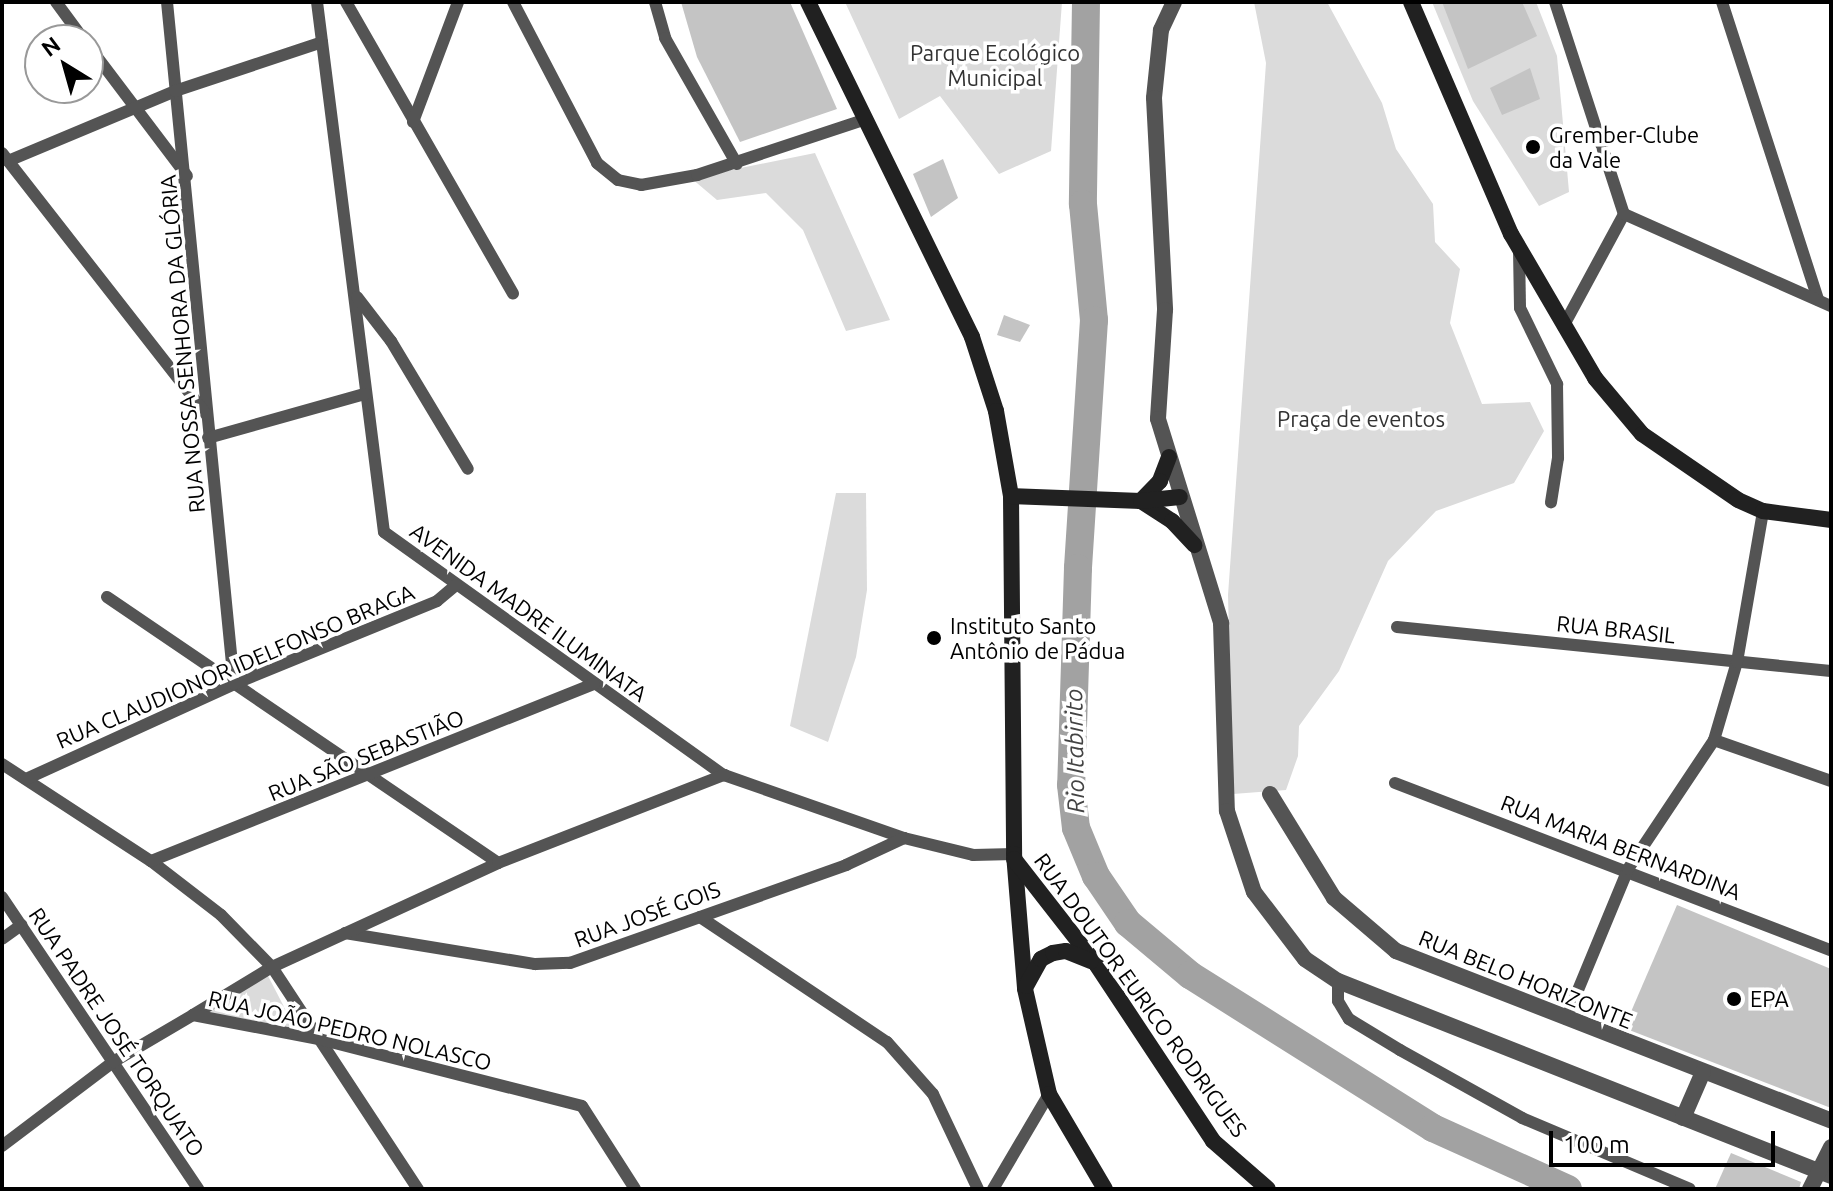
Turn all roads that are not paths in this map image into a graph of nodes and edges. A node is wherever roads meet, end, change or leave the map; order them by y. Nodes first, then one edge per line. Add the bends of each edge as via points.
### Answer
1 (56, 2) edge
2 (167, 2) edge
3 (317, 2) edge
4 (346, 2) edge
5 (458, 2) edge
6 (513, 2) edge
7 (655, 2) edge
8 (808, 2) edge
9 (1174, 2) edge
10 (1411, 2) edge
11 (1555, 2) edge
12 (1722, 2) edge
13 (72, 24) edge
14 (322, 42) junction
15 (104, 67) edge
16 (175, 91) junction
17 (135, 109) junction
18 (866, 119) junction
19 (413, 122) junction
20 (5, 157) edge
21 (737, 164) junction
22 (187, 176) junction
23 (1624, 214) junction
24 (1519, 250) junction
25 (513, 294) dead end
26 (357, 297) junction
27 (1818, 300) junction
28 (1831, 306) edge
29 (1563, 327) junction
30 (365, 394) junction
31 (207, 415) junction
32 (208, 438) junction
33 (1169, 457) junction
34 (468, 469) dead end
35 (1011, 496) junction
36 (1180, 497) junction
37 (1135, 500) junction
38 (1551, 502) dead end
39 (1763, 511) junction
40 (1831, 520) edge
41 (1194, 545) junction
42 (456, 585) junction
43 (107, 597) dead end
44 (1397, 627) dead end
45 (1737, 662) junction
46 (1831, 671) edge
47 (234, 684) junction
48 (594, 684) junction
49 (1714, 740) junction
50 (2, 764) edge
51 (724, 775) junction
52 (370, 776) junction
53 (26, 779) junction
54 (1831, 781) edge
55 (1395, 783) dead end
56 (1270, 794) dead end
57 (904, 838) junction
58 (1014, 856) junction
59 (151, 861) junction
60 (498, 863) junction
61 (1628, 869) junction
62 (2, 897) edge
63 (700, 917) junction
64 (21, 925) junction
65 (345, 933) junction
66 (2, 939) edge
67 (1831, 950) edge
68 (1096, 964) junction
69 (272, 967) junction
70 (1338, 981) junction
71 (1025, 989) junction
72 (193, 1015) junction
73 (1566, 1019) junction
74 (319, 1039) junction
75 (113, 1062) junction
76 (1703, 1072) junction
77 (1049, 1094) junction
78 (1683, 1118) junction
79 (1831, 1121) edge
80 (2, 1146) edge
81 (1831, 1147) edge
82 (1825, 1173) edge
83 (198, 1189) edge
84 (418, 1189) edge
85 (635, 1189) edge
86 (978, 1189) edge
87 (993, 1189) edge
88 (1105, 1189) edge
89 (1268, 1189) edge
90 (1690, 1189) edge
91 (1810, 1189) edge

1 - 13 street
2 - 16 street, RUA NOSSA SENHORA DA GLÓRIA
3 - 14 street, AVENIDA MADRE ILUMINATA
4 - 19 street
5 - 19 street
6 - 21 street via 597,163 618,180 641,185
7 - 21 street via 665,38
8 - 18 main road
9 - 33 street via 1161,30 1154,98 1165,310 1158,419
10 - 24 main road
11 - 23 street
12 - 27 street
14 - 16 street
14 - 26 street, AVENIDA MADRE ILUMINATA via 329,123
15 - 17 street
16 - 17 street
16 - 22 street, RUA NOSSA SENHORA DA GLÓRIA
17 - 20 street
17 - 22 street
18 - 21 street
18 - 35 main road via 972,337 996,411
19 - 25 street
20 - 31 street
22 - 31 street, RUA NOSSA SENHORA DA GLÓRIA
23 - 27 street
23 - 29 street
24 - 29 main road
24 - 38 street via 1520,308 1557,384 1558,458
26 - 30 street, AVENIDA MADRE ILUMINATA
26 - 34 street via 391,341
27 - 28 street
29 - 39 main road via 1595,378 1642,434 1683,466
30 - 32 street
30 - 42 street, AVENIDA MADRE ILUMINATA via 384,532
31 - 32 street, RUA NOSSA SENHORA DA GLÓRIA
32 - 47 street, RUA NOSSA SENHORA DA GLÓRIA
33 - 36 street
33 - 37 main road via 1160,481
35 - 37 main road
35 - 58 main road
36 - 37 main road
36 - 41 street
37 - 41 main road via 1172,521
39 - 40 main road
39 - 45 street
41 - 70 street via 1213,585 1221,623 1227,811 1236,852 1281,933 1305,959
42 - 47 street, RUA CLAUDIONOR IDELFONSO BRAGA via 437,601
42 - 48 street, AVENIDA MADRE ILUMINATA
43 - 47 street
44 - 45 street, RUA BRASIL
45 - 46 street, RUA BRASIL
45 - 49 street
47 - 52 street
47 - 53 street, RUA CLAUDIONOR IDELFONSO BRAGA
48 - 51 street, AVENIDA MADRE ILUMINATA
48 - 52 street, RUA SÃO SEBASTIÃO
49 - 54 street
49 - 61 street
50 - 53 street
51 - 57 street, AVENIDA MADRE ILUMINATA
51 - 60 street
52 - 59 street, RUA SÃO SEBASTIÃO
52 - 60 street
53 - 59 street
55 - 61 street, RUA MARIA BERNARDINA
56 - 73 street, RUA BELO HORIZONTE via 1316,876 1379,940 1430,967
57 - 58 street, AVENIDA MADRE ILUMINATA via 973,855
57 - 63 street, RUA JOSÉ GOIS
58 - 68 main road, RUA DOUTOR EURICO RODRIGUES
58 - 71 main road
59 - 69 street via 221,915
60 - 65 street
61 - 67 street, RUA MARIA BERNARDINA
61 - 73 street
62 - 64 street, RUA PADRE JOSÉ TORQUATO
63 - 65 street, RUA JOSÉ GOIS via 553,965
63 - 86 street via 887,1042 933,1094
64 - 66 street
64 - 75 street, RUA PADRE JOSÉ TORQUATO
65 - 69 street
68 - 71 main road via 1066,951 1053,953 1033,969
68 - 89 main road, RUA DOUTOR EURICO RODRIGUES via 1213,1141
69 - 72 street
69 - 74 street
70 - 78 street
70 - 90 street via 1338,1001 1349,1019 1400,1050 1522,1118
71 - 77 main road
72 - 74 street, RUA JOÃO PEDRO NOLASCO
72 - 75 street, RUA JOÃO PEDRO NOLASCO
73 - 76 street, RUA BELO HORIZONTE
74 - 84 street
74 - 85 street, RUA JOÃO PEDRO NOLASCO via 582,1106
75 - 80 street, RUA JOÃO PEDRO NOLASCO
75 - 83 street, RUA PADRE JOSÉ TORQUATO
76 - 78 street
76 - 79 street, RUA BELO HORIZONTE
77 - 87 street
77 - 88 main road
78 - 82 street
81 - 82 street
82 - 91 street

